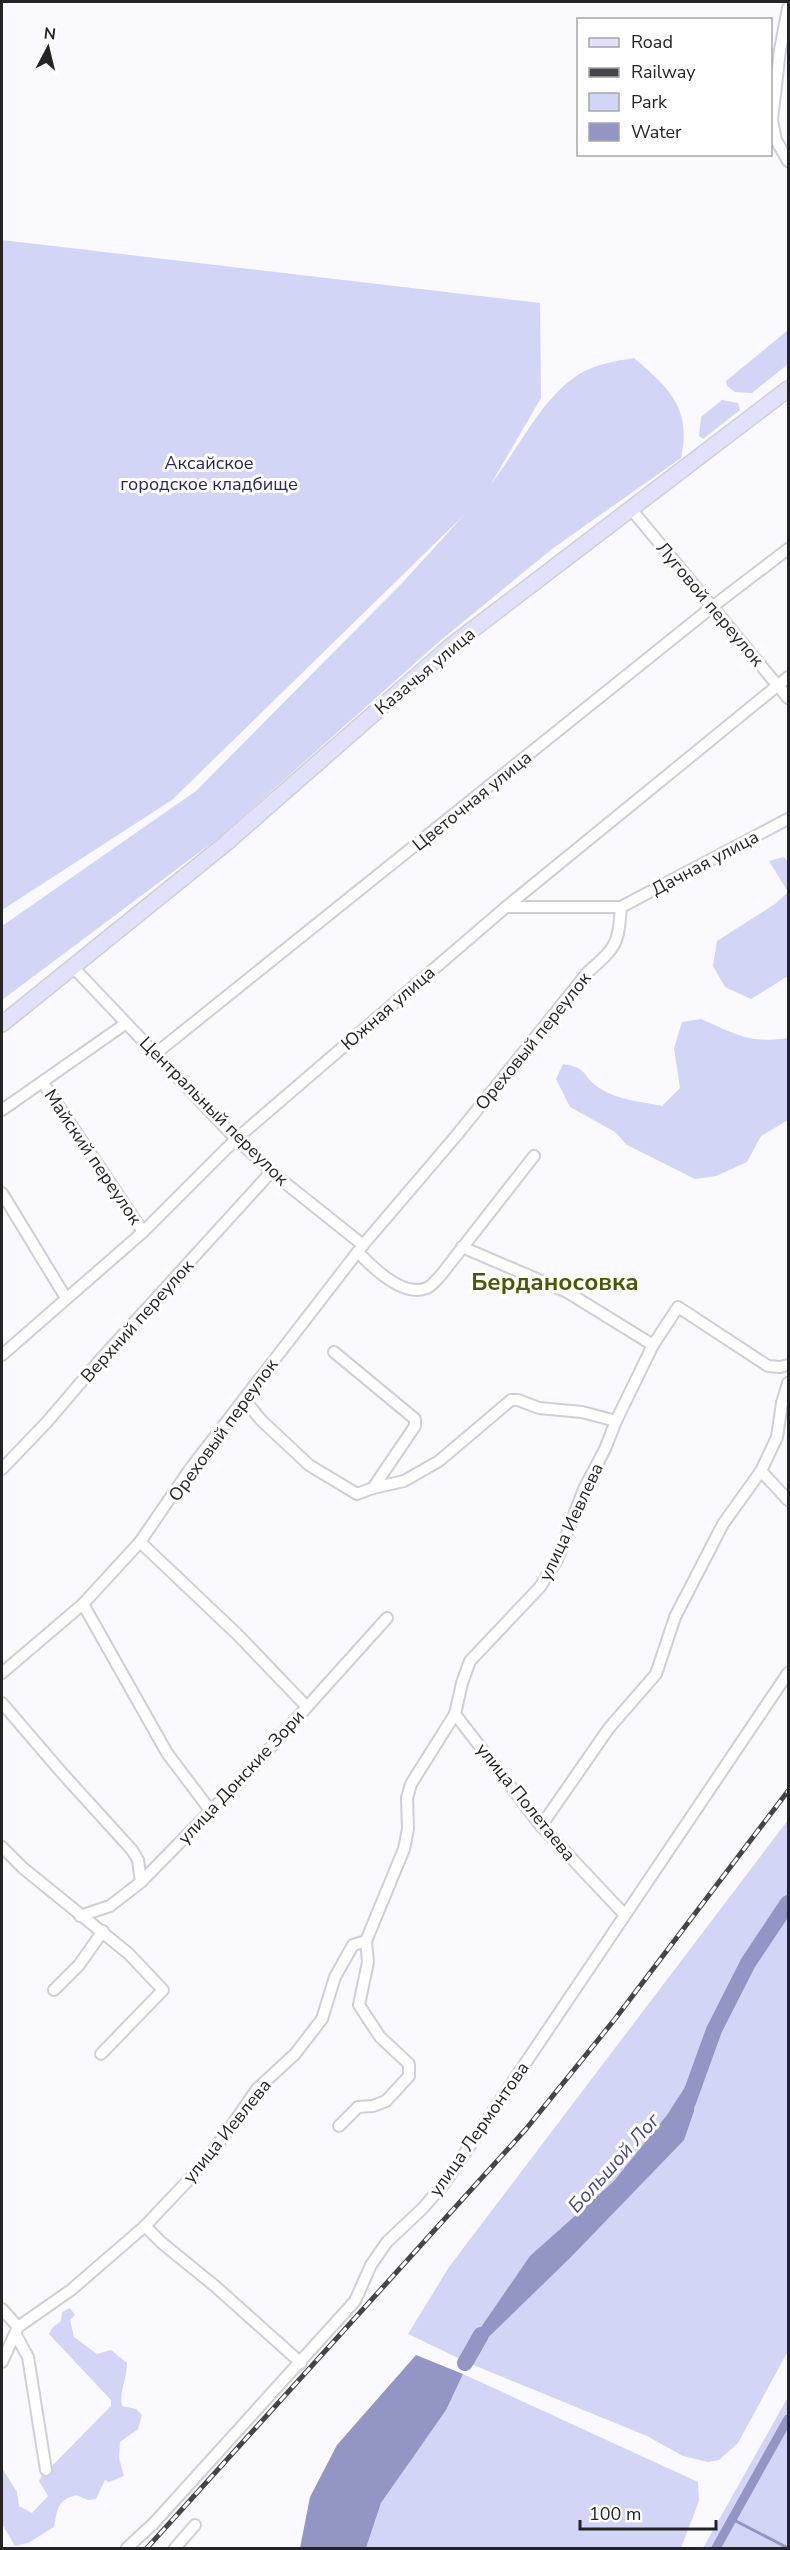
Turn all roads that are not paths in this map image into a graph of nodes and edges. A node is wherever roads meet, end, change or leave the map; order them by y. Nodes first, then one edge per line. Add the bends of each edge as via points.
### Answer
1 (789, 8) edge
2 (788, 159) edge
3 (789, 389) edge
4 (631, 509) junction
5 (789, 549) edge
6 (711, 607) junction
7 (789, 677) edge
8 (778, 685) junction
9 (789, 698) edge
10 (789, 819) edge
11 (506, 907) junction
12 (621, 907) junction
13 (73, 967) junction
14 (2, 1024) edge
15 (125, 1024) junction
16 (155, 1054) junction
17 (43, 1083) junction
18 (2, 1110) edge
19 (236, 1138) junction
20 (534, 1156) dead end
21 (272, 1171) junction
22 (2, 1193) edge
23 (143, 1232) junction
24 (462, 1247) junction
25 (361, 1248) junction
26 (66, 1298) junction
27 (653, 1345) junction
28 (334, 1352) dead end
29 (2, 1355) edge
30 (789, 1365) edge
31 (789, 1383) edge
32 (244, 1399) junction
33 (616, 1420) junction
34 (2, 1469) edge
35 (761, 1471) junction
36 (373, 1488) junction
37 (789, 1500) edge
38 (140, 1542) junction
39 (83, 1604) junction
40 (387, 1618) dead end
41 (2, 1673) edge
42 (789, 1673) edge
43 (2, 1703) edge
44 (307, 1707) junction
45 (455, 1714) junction
46 (210, 1810) junction
47 (541, 1826) junction
48 (2, 1847) edge
49 (141, 1882) junction
50 (624, 1914) junction
51 (80, 1916) junction
52 (103, 1931) junction
53 (366, 1941) junction
54 (54, 1990) dead end
55 (101, 2054) dead end
56 (339, 2126) dead end
57 (145, 2226) junction
58 (2, 2309) edge
59 (17, 2331) junction
60 (2, 2362) edge
61 (300, 2363) junction
62 (45, 2470) dead end
63 (195, 2525) dead end
64 (127, 2548) edge
65 (175, 2548) edge

1 - 2 street via 772,120 772,131
3 - 4 main road, Казачья улица
4 - 6 street, Луговой переулок
4 - 13 main road, Казачья улица via 451,646 225,844
5 - 6 street, Цветочная улица
6 - 8 street, Луговой переулок
6 - 16 street, Цветочная улица
7 - 8 street, Южная улица
8 - 9 street, Луговой переулок
8 - 11 street, Южная улица
10 - 12 street, Дачная улица
11 - 12 street
11 - 19 street, Южная улица
12 - 25 street, Ореховый переулок via 619,938 611,951 588,972
13 - 14 main road, Казачья улица
13 - 15 street, Центральный переулок
15 - 16 street, Центральный переулок
15 - 17 street
16 - 19 street, Центральный переулок
17 - 18 street
17 - 23 street, Майский переулок
19 - 21 street, Центральный переулок
19 - 23 street, Южная улица
20 - 24 street
21 - 25 street, Центральный переулок
21 - 34 street, Верхний переулок
22 - 26 street
23 - 26 street, Южная улица
24 - 25 street via 427,1288 414,1289 393,1282 374,1269
24 - 27 street via 567,1292
25 - 32 street, Ореховый переулок
26 - 29 street, Южная улица
27 - 30 street, улица Иевлева via 678,1307 768,1366
27 - 33 street, улица Иевлева
28 - 36 street via 415,1419 415,1426
31 - 35 street via 777,1437
32 - 36 street via 309,1466 357,1494
32 - 38 street, Ореховый переулок
33 - 36 street via 511,1400 439,1461 404,1481
33 - 45 street, улица Иевлева via 557,1560 540,1587 470,1661
35 - 37 street
35 - 47 street via 723,1524 675,1617 656,1674 609,1728
38 - 39 street, Ореховый переулок
38 - 44 street
39 - 41 street, Ореховый переулок
39 - 46 street via 167,1753
40 - 44 street, улица Донские Зори
42 - 50 street, улица Лермонтова
43 - 49 street via 132,1850 138,1860
44 - 46 street, улица Донские Зори
45 - 47 street, улица Полетаева
45 - 53 street, улица Иевлева via 411,1784 404,1849
46 - 49 street, улица Донские Зори
47 - 50 street, улица Полетаева
48 - 51 street
49 - 51 street, улица Донские Зори via 110,1906
50 - 61 street, улица Лермонтова via 444,2184 387,2242 371,2265 355,2301
51 - 52 street
52 - 54 street via 79,1965
52 - 55 street via 164,1990
53 - 56 street via 368,1962 359,2005 380,2037 409,2064 409,2076 386,2101 358,2107
53 - 57 street, улица Иевлева via 352,1945 335,1977 322,2019 312,2033 257,2089 199,2169
57 - 59 street, улица Иевлева
57 - 61 street
58 - 59 street
59 - 60 street, улица Иевлева
59 - 62 street via 28,2357
61 - 64 street, улица Лермонтова
63 - 65 street

